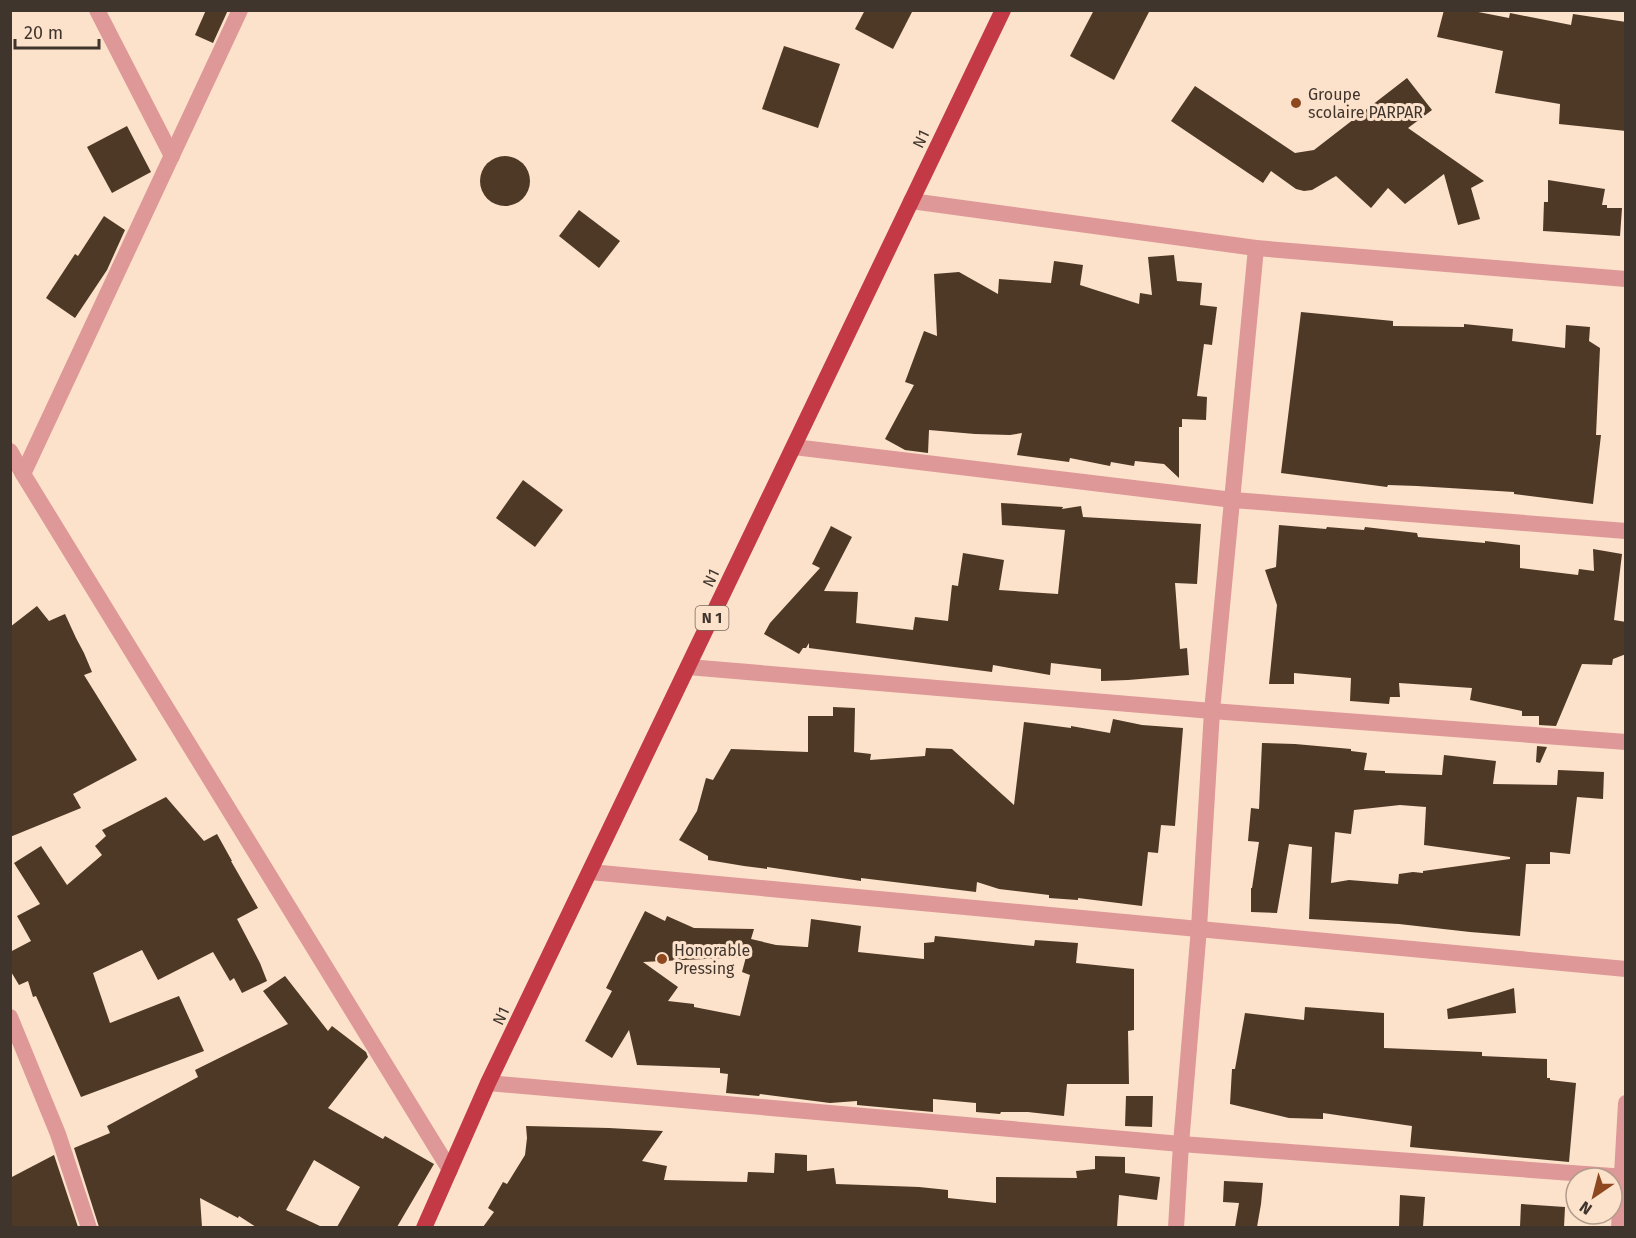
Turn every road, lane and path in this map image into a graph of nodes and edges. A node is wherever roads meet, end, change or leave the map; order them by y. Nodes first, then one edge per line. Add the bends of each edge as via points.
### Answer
1 (97, 10) edge
2 (240, 10) edge
3 (1003, 10) edge
4 (172, 156) junction
5 (911, 201) junction
6 (1256, 248) junction
7 (1626, 279) edge
8 (794, 447) junction
9 (10, 451) edge
10 (23, 474) junction
11 (1233, 500) junction
12 (1626, 531) edge
13 (688, 667) junction
14 (1212, 711) junction
15 (1626, 742) edge
16 (590, 872) junction
17 (1199, 928) junction
18 (1626, 969) edge
19 (10, 1017) edge
20 (488, 1083) junction
21 (1626, 1103) edge
22 (1181, 1144) junction
23 (450, 1170) junction
24 (1564, 1172) edge
25 (1624, 1176) edge
26 (89, 1227) edge
27 (424, 1227) edge
28 (1176, 1227) edge

1 - 4 street
2 - 4 street
3 - 5 highway, N1 / N 1
4 - 10 street
5 - 6 street
5 - 8 highway, N1 / N 1
6 - 7 street
6 - 11 street
8 - 11 street
8 - 13 highway, N1 / N 1
9 - 10 street
10 - 23 street
11 - 12 street
11 - 14 street
13 - 14 street
13 - 16 highway, N1 / N 1
14 - 15 street
14 - 17 street
16 - 17 street
16 - 20 highway, N1 / N 1
17 - 18 street
17 - 22 street
19 - 26 street
20 - 22 street
20 - 23 highway, N1 / N 1
21 - 25 street
22 - 24 street
22 - 28 street
23 - 27 highway, N1 / N 1

